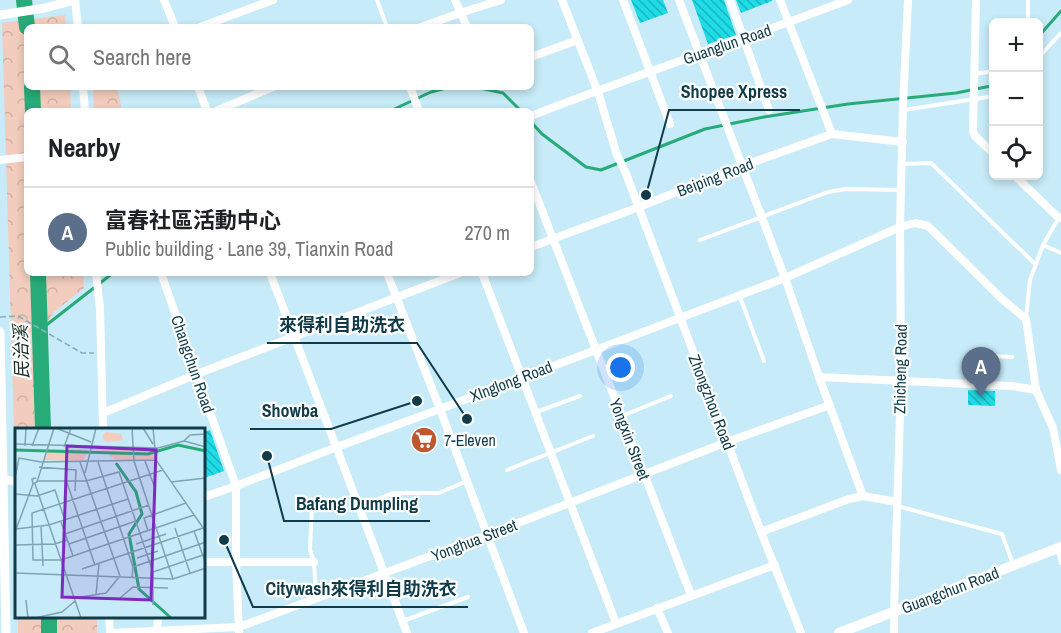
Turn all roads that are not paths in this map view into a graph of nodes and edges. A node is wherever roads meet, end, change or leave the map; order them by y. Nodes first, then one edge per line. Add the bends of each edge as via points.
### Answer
1 (75, 0) edge
2 (164, 0) edge
3 (242, 0) edge
4 (273, 0) edge
5 (377, 0) edge
6 (455, 0) edge
7 (501, 0) edge
8 (562, 0) edge
9 (623, 0) edge
10 (679, 0) edge
11 (730, 0) edge
12 (780, 0) edge
13 (848, 0) edge
14 (908, 0) edge
15 (976, 0) edge
16 (1028, 0) edge
17 (246, 10) junction
18 (460, 13) junction
19 (0, 15) edge
20 (1028, 18) edge
21 (789, 22) junction
22 (78, 24) edge
23 (174, 24) edge
24 (208, 24) edge
25 (386, 24) edge
26 (429, 24) edge
27 (466, 24) edge
28 (1061, 33) edge
29 (744, 39) junction
30 (578, 40) junction
31 (699, 53) junction
32 (1043, 53) edge
33 (534, 56) edge
34 (650, 72) junction
35 (990, 72) edge
36 (975, 78) junction
37 (83, 90) edge
38 (199, 90) edge
39 (266, 90) edge
40 (411, 90) edge
41 (598, 92) junction
42 (989, 96) edge
43 (975, 98) junction
44 (903, 107) junction
45 (85, 108) edge
46 (206, 108) edge
47 (223, 108) edge
48 (418, 108) edge
49 (769, 110) dead end
50 (535, 115) edge
51 (670, 124) dead end
52 (832, 134) junction
53 (903, 142) junction
54 (989, 150) edge
55 (23, 157) edge
56 (0, 160) edge
57 (902, 164) junction
58 (742, 166) junction
59 (1020, 180) edge
60 (534, 190) edge
61 (901, 190) junction
62 (639, 207) junction
63 (1060, 216) edge
64 (761, 217) junction
65 (900, 227) junction
66 (553, 239) junction
67 (700, 240) dead end
68 (1043, 244) junction
69 (534, 246) edge
70 (1061, 253) edge
71 (1035, 264) junction
72 (96, 276) edge
73 (162, 276) edge
74 (271, 276) edge
75 (388, 276) edge
76 (452, 276) edge
77 (483, 276) edge
78 (785, 278) junction
79 (739, 295) junction
80 (396, 298) junction
81 (680, 317) junction
82 (1026, 319) junction
83 (0, 332) edge
84 (295, 338) junction
85 (596, 349) junction
86 (1012, 357) dead end
87 (764, 361) dead end
88 (197, 374) junction
89 (522, 377) junction
90 (819, 377) junction
91 (901, 380) junction
92 (967, 383) junction
93 (1036, 390) junction
94 (580, 396) dead end
95 (671, 396) dead end
96 (830, 405) junction
97 (440, 409) junction
98 (536, 412) junction
99 (103, 413) junction
100 (621, 416) junction
101 (1057, 427) edge
102 (103, 428) edge
103 (594, 436) dead end
104 (727, 442) junction
105 (337, 447) junction
106 (551, 453) junction
107 (507, 470) dead end
108 (1061, 470) edge
109 (644, 474) junction
110 (2, 478) edge
111 (467, 481) junction
112 (236, 486) junction
113 (206, 496) edge
114 (863, 496) junction
115 (570, 502) junction
116 (897, 504) junction
117 (312, 505) dead end
118 (360, 507) junction
119 (761, 532) junction
120 (487, 535) junction
121 (1059, 547) edge
122 (206, 562) edge
123 (236, 562) junction
124 (314, 562) junction
125 (1061, 563) edge
126 (775, 565) junction
127 (1014, 565) junction
128 (385, 573) junction
129 (691, 596) junction
130 (468, 597) dead end
131 (316, 598) junction
132 (657, 608) junction
133 (894, 612) junction
134 (109, 618) edge
135 (403, 621) junction
136 (616, 623) junction
137 (239, 630) edge
138 (157, 632) edge
139 (521, 632) edge
140 (6, 633) edge
141 (110, 633) edge
142 (407, 633) edge
143 (592, 633) edge
144 (668, 633) edge
145 (801, 633) edge
146 (839, 633) edge
147 (894, 633) edge

1 - 19 street
1 - 22 street
2 - 23 street
3 - 17 street
4 - 17 street
5 - 25 lane
6 - 18 street
7 - 18 street
8 - 30 street
9 - 34 street
10 - 31 street
11 - 29 street
12 - 21 street
13 - 21 street, Guanglun Road
14 - 44 street, Zhicheng Road
15 - 36 street
16 - 20 lane
17 - 24 street
18 - 26 street
18 - 27 street
21 - 29 street, Guanglun Road
21 - 52 street
28 - 32 lane
29 - 31 street, Guanglun Road
29 - 49 street
30 - 33 street
30 - 41 street
31 - 34 street, Guanglun Road
31 - 58 street
34 - 41 street, Guanglun Road
34 - 51 street
35 - 36 lane
36 - 43 street
37 - 45 street
38 - 46 street
39 - 47 street
40 - 48 street
41 - 50 street, Guanglun Road
41 - 62 street, Zhongzhou Road via 617,155
42 - 43 lane
43 - 44 lane
43 - 54 street via 973,131
44 - 53 street, Zhicheng Road
52 - 53 street, Beiping Road
52 - 58 street, Beiping Road
53 - 57 street, Zhicheng Road
55 - 56 street
57 - 61 street, Zhicheng Road
57 - 71 lane via 932,163
58 - 62 street, Beiping Road
58 - 64 street
59 - 63 street
60 - 66 street, Yongxin Street
61 - 64 lane via 828,192
61 - 65 street, Zhicheng Road
62 - 66 street, Beiping Road
62 - 81 street, Zhongzhou Road
63 - 68 lane
64 - 67 lane
64 - 78 street
65 - 78 street, XInglong Road
65 - 82 street via 915,223 928,226
65 - 91 street, Zhicheng Road
66 - 69 street, Beiping Road
66 - 85 street, Yongxin Street
68 - 70 lane
68 - 71 lane
71 - 82 lane
72 - 99 street
73 - 88 street, Changchun Road
74 - 84 street
75 - 80 street
76 - 80 street
77 - 89 street
78 - 79 street, XInglong Road
78 - 90 street
79 - 81 street, XInglong Road
79 - 87 lane
80 - 84 street
80 - 97 street
81 - 85 street, XInglong Road
81 - 104 street, Zhongzhou Road
82 - 93 street
83 - 110 street
84 - 88 street
84 - 105 street
85 - 89 street, XInglong Road
85 - 100 street, Yongxin Street
86 - 92 lane via 968,355
88 - 99 street
88 - 112 street, Changchun Road
89 - 97 street, XInglong Road
89 - 98 street
90 - 91 street
90 - 96 street
91 - 92 street
91 - 116 street, Zhicheng Road
92 - 93 street
93 - 101 street
94 - 98 lane
95 - 100 lane
96 - 104 street, Yonghua Street
96 - 114 street
97 - 105 street, XInglong Road
97 - 111 street
98 - 106 street
99 - 102 street
100 - 109 street, Yongxin Street
101 - 108 street
103 - 106 lane
104 - 109 street, Yonghua Street
104 - 119 street, Zhongzhou Road
105 - 112 street, XInglong Road
105 - 118 street
106 - 107 lane
106 - 115 street
109 - 115 street, Yonghua Street
109 - 129 street, Yongxin Street
110 - 140 street
111 - 118 lane via 439,493 393,493
111 - 120 street
112 - 113 street, XInglong Road
112 - 123 street, Changchun Road
114 - 116 street
114 - 119 street
115 - 120 street, Yonghua Street
115 - 136 street
116 - 127 lane via 1002,534
116 - 133 street, Zhicheng Road
117 - 124 lane via 310,550
118 - 128 street
119 - 126 street, Zhongzhou Road
120 - 128 street, Yonghua Street
120 - 139 street
121 - 125 lane
121 - 127 main road, Guangchun Road
122 - 123 street
123 - 124 street
123 - 137 street, Changchun Road
124 - 131 lane
126 - 129 street
126 - 145 street, Zhongzhou Road
127 - 133 main road, Guangchun Road
128 - 131 street, Yonghua Street
128 - 135 street
129 - 132 street
130 - 135 lane
131 - 137 street, Yonghua Street
132 - 136 street
132 - 144 street
133 - 146 main road, Guangchun Road
133 - 147 street, Zhicheng Road
134 - 141 street, Yonghua Street
135 - 142 street
136 - 143 street
137 - 138 street, Yonghua Street
138 - 141 street, Yonghua Street

